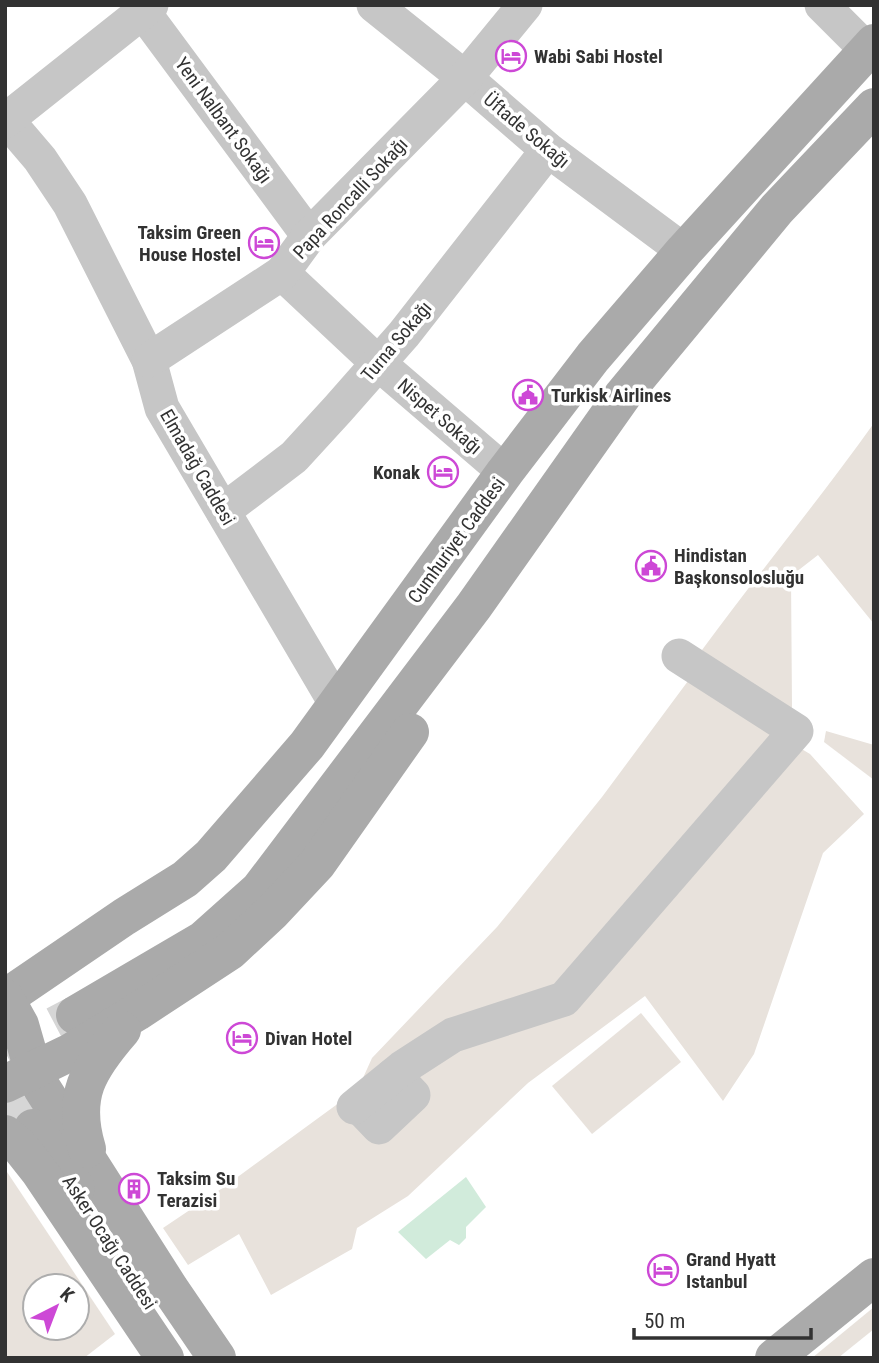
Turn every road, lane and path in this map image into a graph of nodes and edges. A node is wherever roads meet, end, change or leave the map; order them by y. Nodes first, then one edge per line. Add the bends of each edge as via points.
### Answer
1 (374, 5) edge
2 (525, 5) edge
3 (822, 5) edge
4 (144, 7) edge
5 (871, 47) edge
6 (465, 78) junction
7 (874, 107) edge
8 (6, 120) edge
9 (548, 150) junction
10 (309, 236) junction
11 (684, 251) junction
12 (282, 273) junction
13 (149, 360) junction
14 (378, 363) junction
15 (505, 472) junction
16 (223, 511) junction
17 (474, 606) junction
18 (679, 656) dead end
19 (337, 705) junction
20 (5, 998) edge
21 (137, 1013) junction
22 (75, 1015) tunnel mouth
23 (14, 1070) edge
24 (356, 1106) dead end
25 (19, 1131) edge
26 (93, 1169) junction
27 (874, 1277) edge
28 (165, 1358) edge
29 (184, 1358) edge
30 (217, 1358) edge
31 (774, 1358) edge

1 - 6 street, Üftade Sokağı
2 - 6 street, Papa Roncalli Sokağı
3 - 5 street
4 - 8 street
4 - 10 street, Yeni Nalbant Sokağı
5 - 11 main road, Cumhuriyet Caddesi
6 - 9 street, Üftade Sokağı
6 - 10 street, Papa Roncalli Sokağı
7 - 17 main road via 777,209 624,396
8 - 13 street, Elmadağ Caddesi via 70,204
9 - 11 street, Üftade Sokağı
9 - 14 street, Turna Sokağı
10 - 12 street, Papa Roncalli Sokağı
11 - 15 main road, Cumhuriyet Caddesi via 593,357
12 - 13 street, Papa Roncalli Sokağı
12 - 14 street, Nispet Sokağı
13 - 16 street, Elmadağ Caddesi via 162,408
14 - 15 street, Nispet Sokağı
14 - 16 street, Turna Sokağı via 294,457
15 - 19 main road, Cumhuriyet Caddesi
16 - 19 street, Elmadağ Caddesi
17 - 21 main road via 442,688 317,864 230,951
17 - 22 main road via 259,890 203,940
18 - 24 street via 796,731 564,999 453,1035
19 - 20 main road, Cumhuriyet Caddesi via 211,856 186,879
20 - 23 main road, Asker Ocağı Caddesi via 20,1025
21 - 23 main road via 71,1052
21 - 26 main road via 102,1053 83,1094 79,1114
23 - 26 main road, Asker Ocağı Caddesi
25 - 28 main road via 20,1147
25 - 29 main road, Asker Ocağı Caddesi via 51,1150
26 - 30 main road, Asker Ocağı Caddesi
27 - 31 main road

